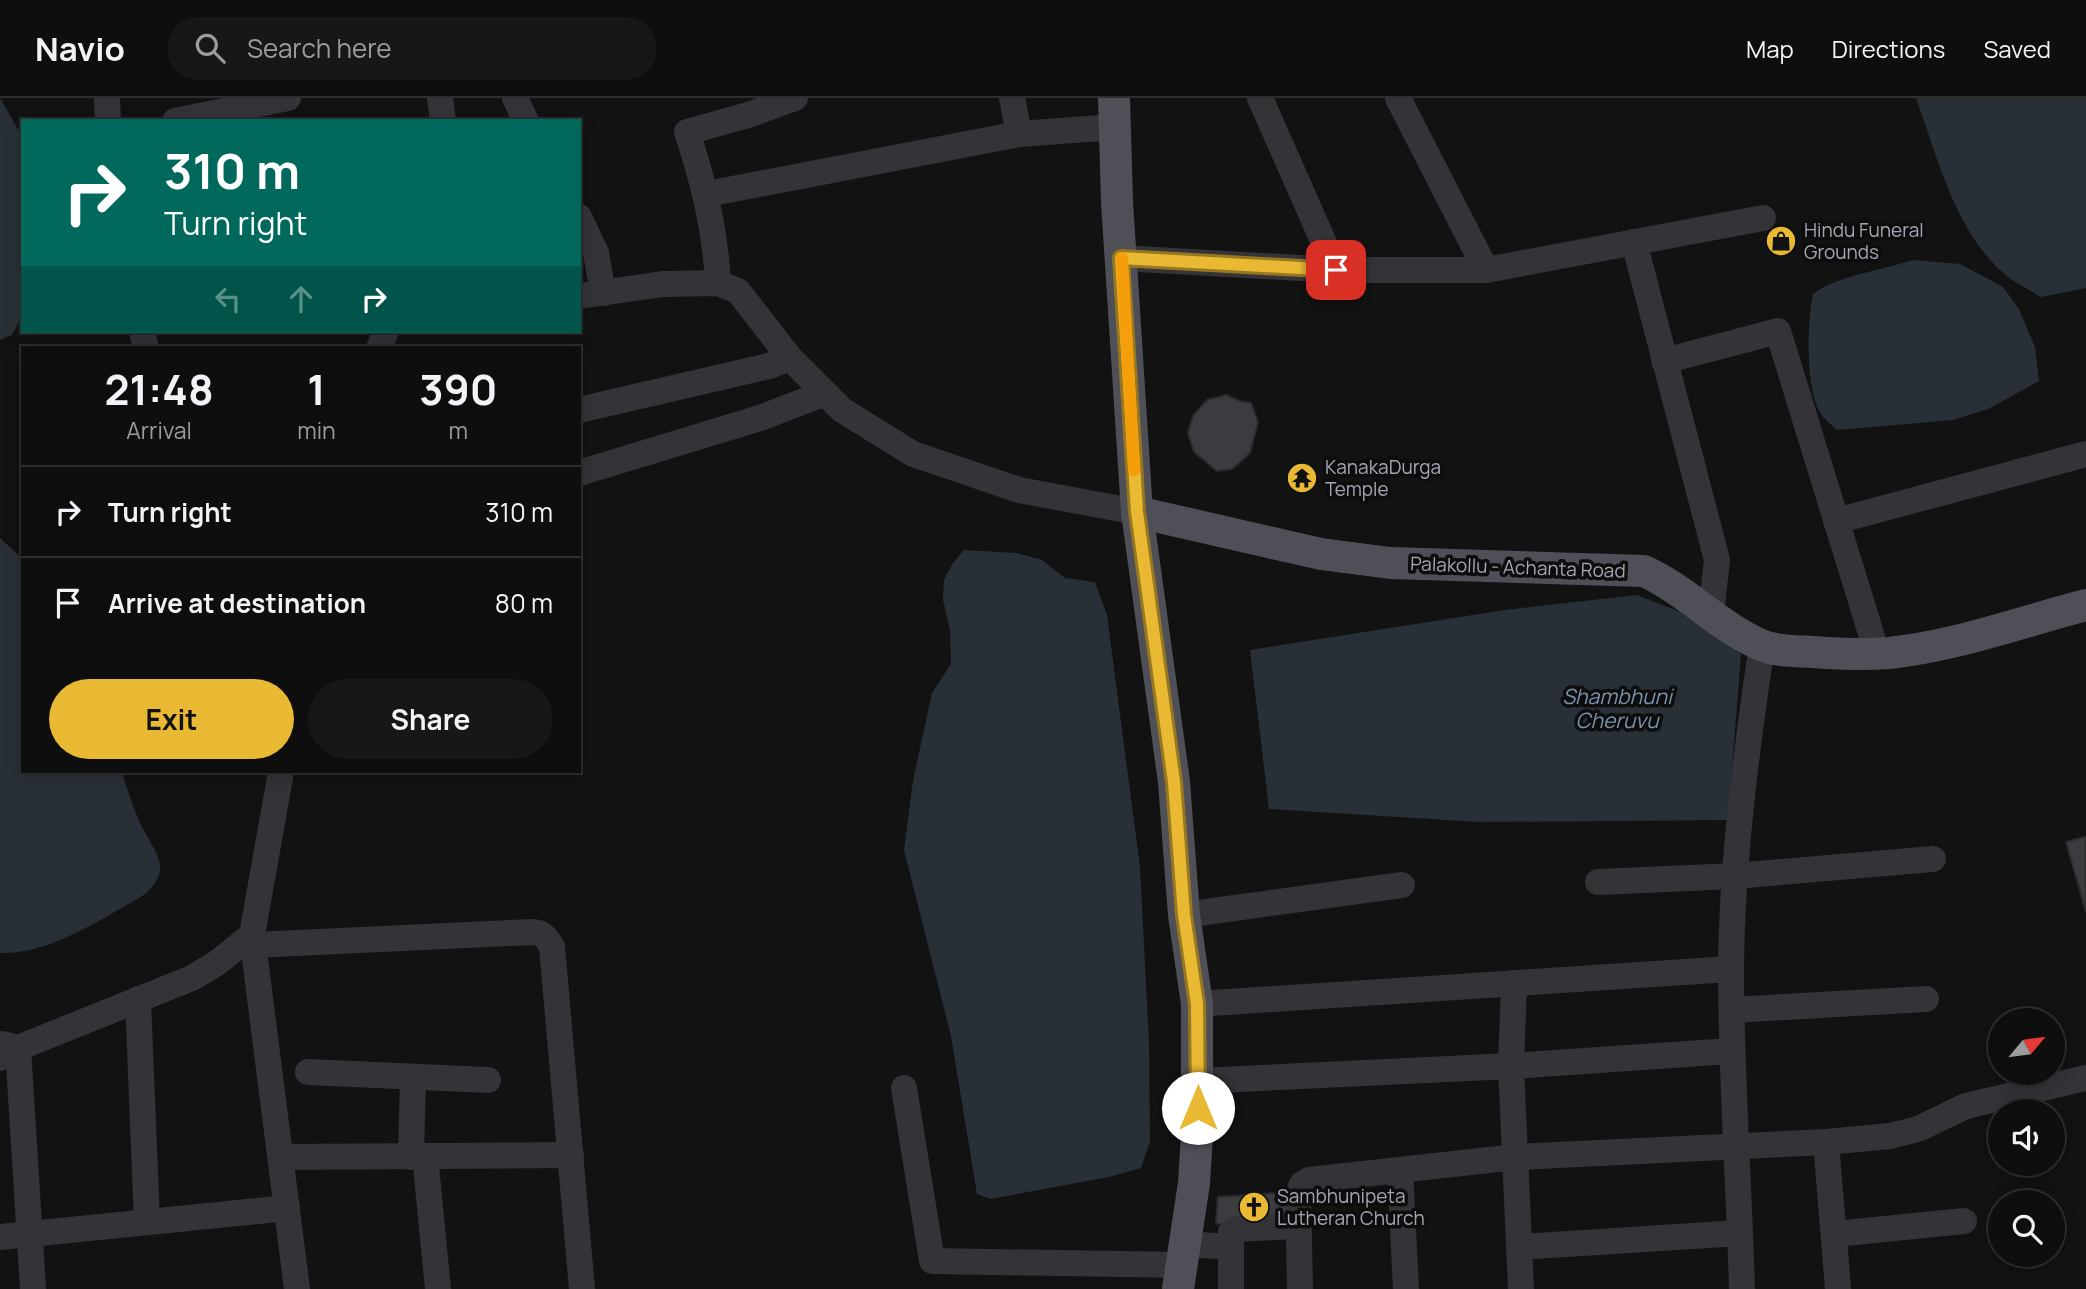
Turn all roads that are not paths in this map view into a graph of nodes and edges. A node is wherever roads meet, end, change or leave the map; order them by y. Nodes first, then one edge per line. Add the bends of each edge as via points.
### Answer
1 (107, 98) edge
2 (288, 98) edge
3 (440, 98) edge
4 (514, 98) edge
5 (795, 98) edge
6 (1012, 98) edge
7 (1260, 98) edge
8 (1398, 98) edge
9 (229, 109) edge
10 (1114, 112) edge
11 (108, 119) edge
12 (184, 119) edge
13 (443, 119) edge
14 (525, 119) edge
15 (1019, 134) junction
16 (707, 194) junction
17 (1763, 218) dead end
18 (581, 221) edge
19 (1634, 242) junction
20 (1121, 258) junction
21 (1336, 270) junction
22 (1486, 270) junction
23 (718, 283) junction
24 (591, 294) edge
25 (790, 358) junction
26 (1664, 361) junction
27 (825, 393) junction
28 (581, 410) edge
29 (2086, 454) edge
30 (581, 472) edge
31 (1137, 512) junction
32 (1836, 521) junction
33 (2086, 604) edge
34 (1712, 613) junction
35 (1762, 646) junction
36 (1877, 653) junction
37 (281, 773) edge
38 (1933, 859) dead end
39 (1735, 876) junction
40 (1598, 882) dead end
41 (1402, 885) dead end
42 (1184, 915) junction
43 (252, 940) junction
44 (1731, 969) junction
45 (1514, 983) junction
46 (138, 999) junction
47 (1926, 999) dead end
48 (1197, 1004) junction
49 (1732, 1010) junction
50 (6, 1050) edge
51 (1731, 1051) junction
52 (1511, 1066) junction
53 (308, 1072) dead end
54 (413, 1078) junction
55 (2086, 1078) edge
56 (488, 1080) dead end
57 (1198, 1081) junction
58 (904, 1088) dead end
59 (1826, 1142) junction
60 (1735, 1146) junction
61 (418, 1156) junction
62 (571, 1156) junction
63 (281, 1157) junction
64 (1516, 1157) junction
65 (1400, 1170) junction
66 (287, 1208) junction
67 (1964, 1221) dead end
68 (147, 1222) junction
69 (1298, 1226) junction
70 (1740, 1233) junction
71 (30, 1234) junction
72 (1835, 1234) junction
73 (0, 1237) edge
74 (1231, 1247) junction
75 (1520, 1247) junction
76 (1181, 1266) edge
77 (33, 1289) edge
78 (297, 1289) edge
79 (438, 1289) edge
80 (582, 1289) edge
81 (1231, 1289) edge
82 (1300, 1289) edge
83 (1406, 1289) edge
84 (1521, 1289) edge
85 (1742, 1289) edge
86 (1838, 1289) edge

1 - 11 street
2 - 9 street
3 - 13 street
4 - 14 street
5 - 16 street via 687,132
6 - 15 street
7 - 21 street
8 - 22 street
9 - 12 street
10 - 15 street
10 - 20 main road
15 - 16 street
16 - 23 street
17 - 19 street
18 - 24 street via 596,253
19 - 22 street
19 - 26 street
20 - 21 street
20 - 31 main road
21 - 22 street
23 - 24 street via 663,284
23 - 25 street via 738,291
25 - 27 street
25 - 28 street
26 - 32 street via 1777,331
26 - 34 street via 1717,560
27 - 30 street via 760,418
27 - 31 street via 842,410 913,454 1019,490
29 - 32 street
31 - 34 main road, Palakollu - Achanta Road via 1321,554 1390,563 1644,571
31 - 42 main road via 1174,782
32 - 36 street
33 - 36 main road, Palakollu - Achanta Road via 1937,645
34 - 35 main road, Palakollu - Achanta Road
35 - 36 main road, Palakollu - Achanta Road
35 - 39 street
37 - 43 street
38 - 39 street
39 - 40 street
39 - 44 street
41 - 42 street
42 - 48 main road
43 - 46 street via 192,978
43 - 62 street via 540,932 552,947
43 - 63 street
44 - 45 street
44 - 49 street
45 - 48 street
45 - 52 street
46 - 50 street
46 - 68 street
47 - 49 street
48 - 57 main road
49 - 51 street
50 - 71 street
51 - 52 street
51 - 60 street
52 - 57 street
52 - 64 street
53 - 54 street
54 - 56 street
54 - 61 street
55 - 59 street via 1966,1107 1890,1136
57 - 76 main road via 1194,1183
58 - 76 street via 932,1261
59 - 60 street
59 - 72 street
60 - 64 street
60 - 70 street
61 - 62 street
61 - 63 street
61 - 79 street
62 - 80 street
63 - 66 street
64 - 65 street
64 - 75 street
65 - 69 street via 1309,1180 1298,1194
65 - 83 street
66 - 68 street
66 - 78 street
67 - 72 street
68 - 71 street
69 - 74 street via 1236,1229 1231,1233
69 - 82 street
70 - 75 street
70 - 85 street
71 - 73 street
71 - 77 street
72 - 86 street
74 - 76 street
74 - 81 street
75 - 84 street

